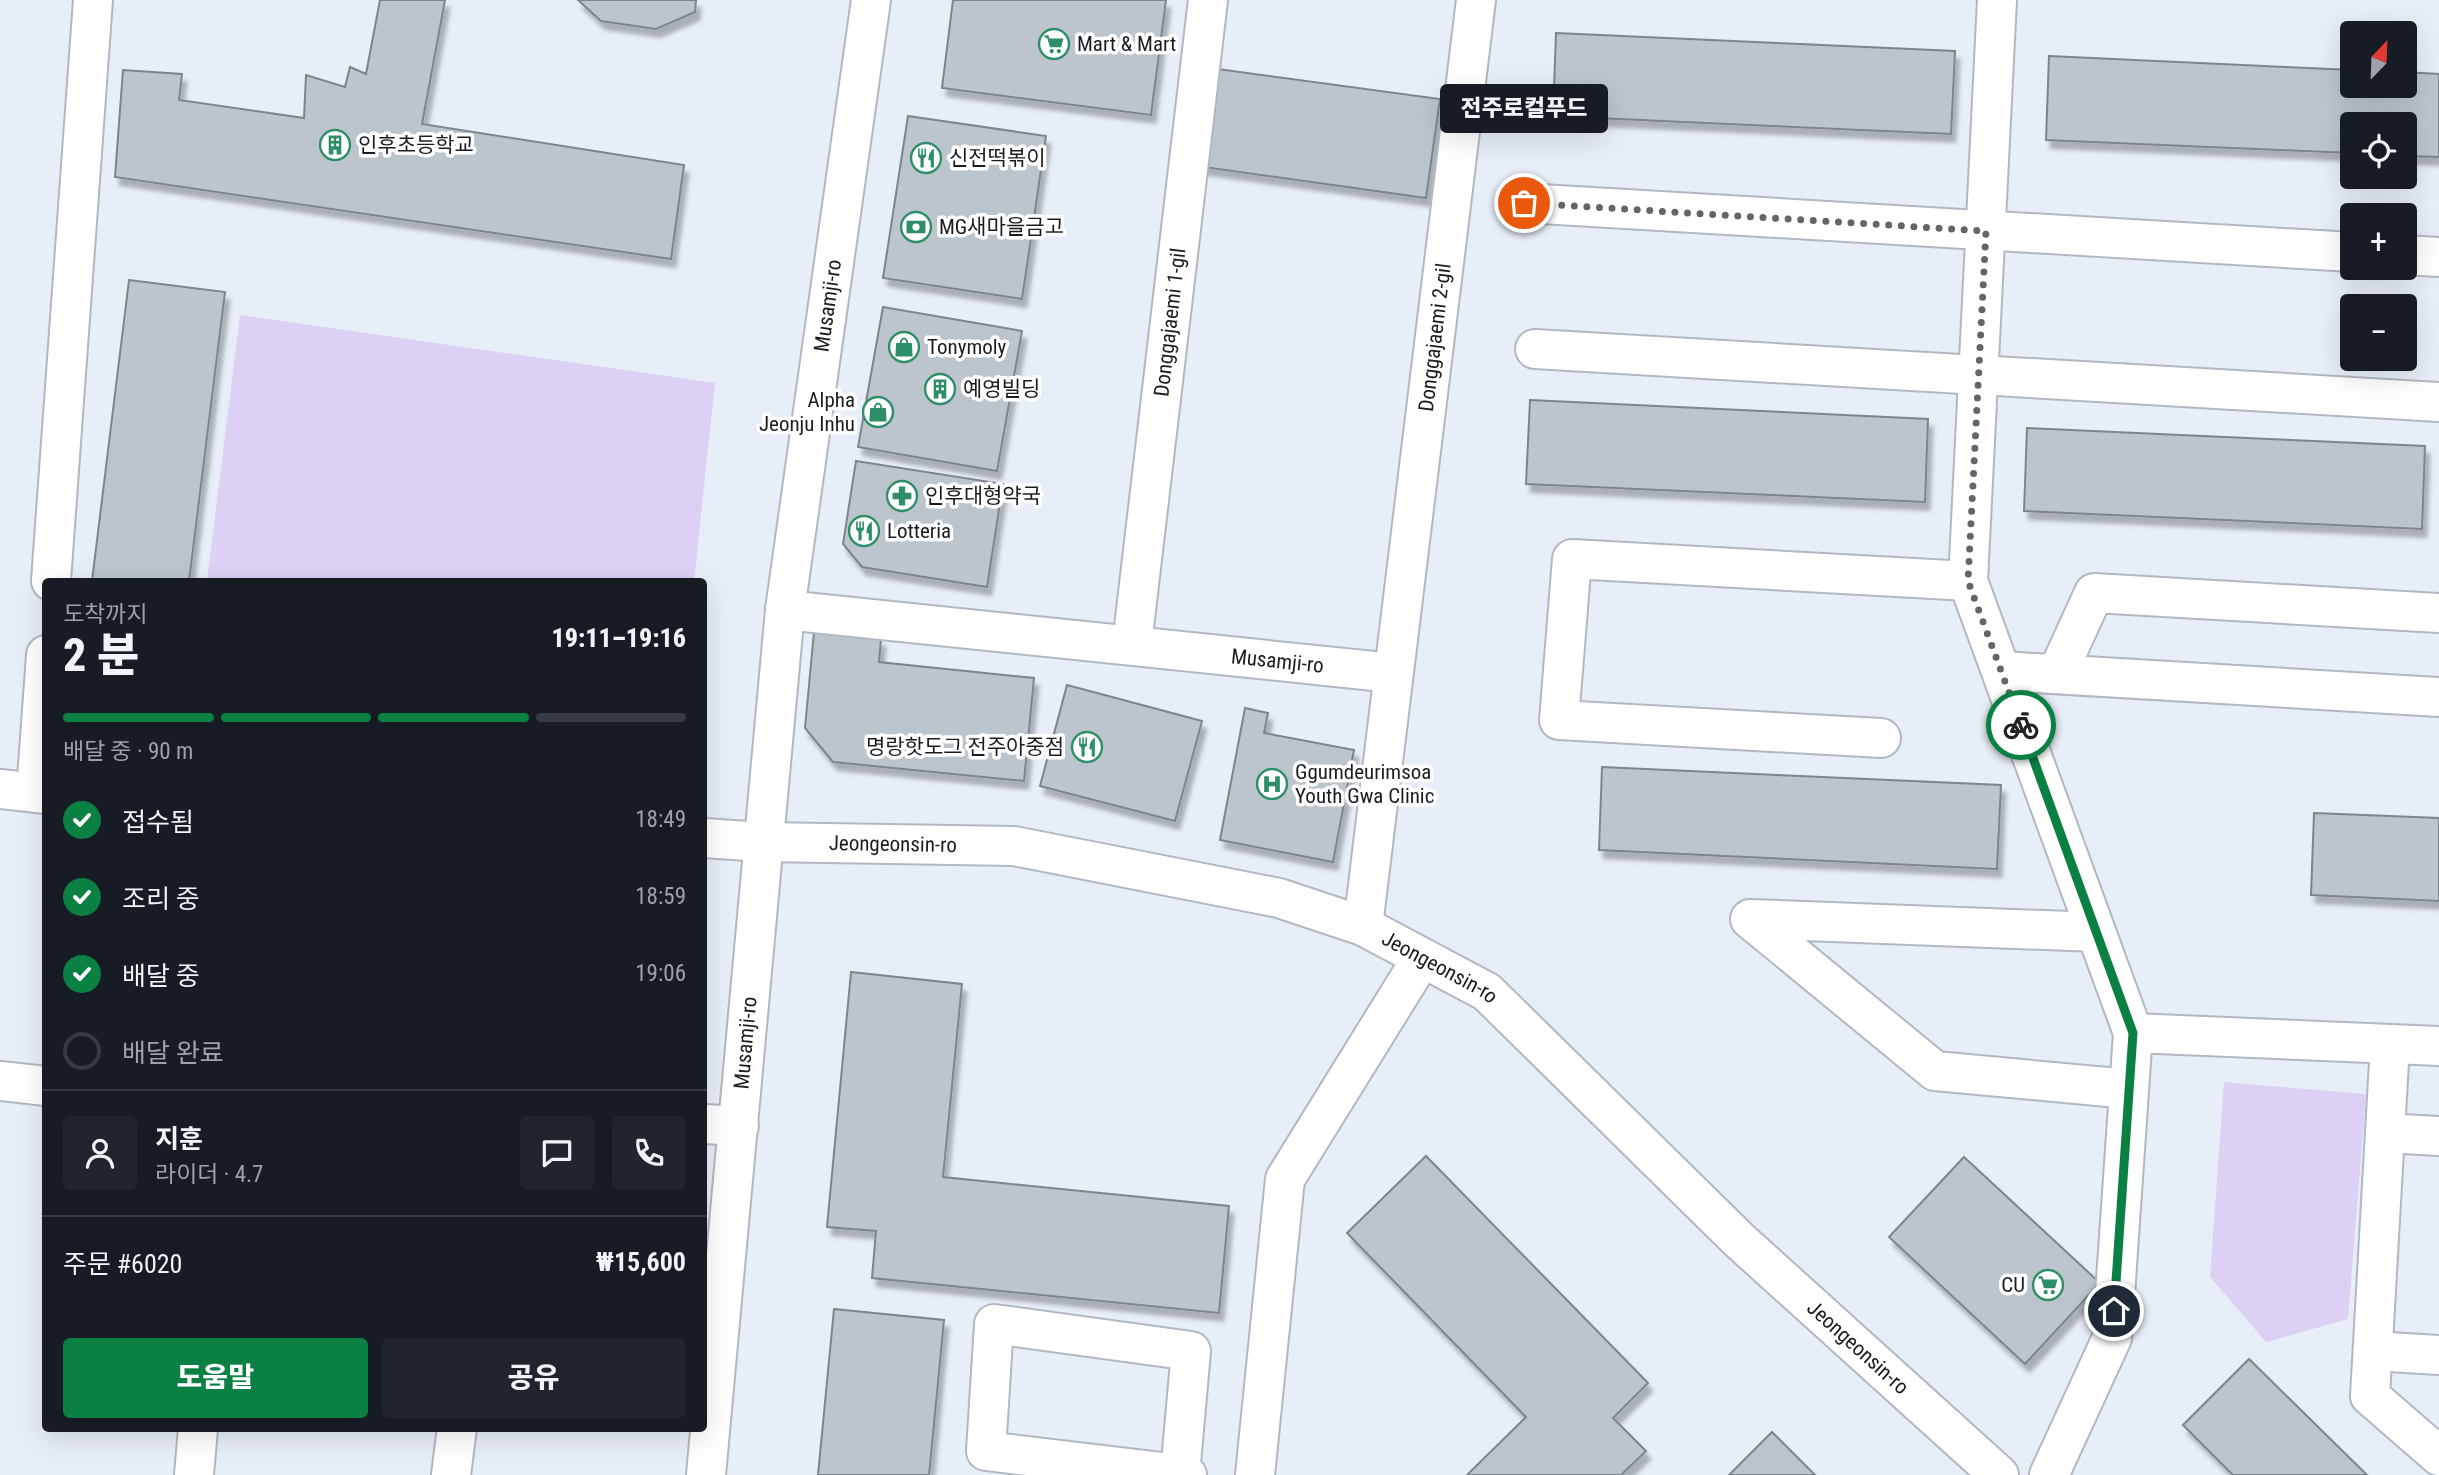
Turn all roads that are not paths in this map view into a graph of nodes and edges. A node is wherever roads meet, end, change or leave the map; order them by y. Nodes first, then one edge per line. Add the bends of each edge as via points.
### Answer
1 (93, 0) edge
2 (871, 0) edge
3 (1208, 0) edge
4 (1476, 0) edge
5 (1997, 0) edge
6 (1524, 203) dead end
7 (1986, 231) junction
8 (2340, 251) edge
9 (2417, 256) edge
10 (2439, 257) edge
11 (1535, 349) dead end
12 (1978, 375) junction
13 (2439, 402) edge
14 (51, 578) edge
15 (1968, 581) junction
16 (785, 610) junction
17 (2439, 613) edge
18 (1132, 644) junction
19 (2001, 671) junction
20 (1393, 673) junction
21 (2057, 674) junction
22 (42, 684) edge
23 (2439, 697) edge
24 (1881, 738) dead end
25 (27, 792) edge
26 (707, 838) edge
27 (763, 842) junction
28 (1363, 926) junction
29 (2096, 932) junction
30 (1422, 958) junction
31 (2133, 1033) junction
32 (2390, 1044) junction
33 (2439, 1046) edge
34 (0, 1081) edge
35 (42, 1086) edge
36 (2129, 1089) junction
37 (721, 1125) edge
38 (2385, 1133) junction
39 (2439, 1136) edge
40 (2373, 1351) junction
41 (2439, 1355) edge
42 (198, 1432) edge
43 (456, 1432) edge
44 (2439, 1456) edge
45 (1180, 1474) edge
46 (194, 1475) edge
47 (451, 1475) edge
48 (706, 1475) edge
49 (1187, 1475) edge
50 (1255, 1475) edge
51 (2000, 1475) edge
52 (2049, 1475) edge

1 - 14 street
2 - 16 street, Musamji-ro
3 - 18 street, Donggajaemi 1-gil
4 - 20 street, Donggajaemi 2-gil
5 - 7 street
6 - 7 street
7 - 8 street
7 - 12 street
9 - 10 street
11 - 12 street
12 - 13 street
12 - 15 street
15 - 19 street
15 - 24 street via 1572,559 1559,720
16 - 18 street, Musamji-ro
16 - 27 street, Musamji-ro
17 - 21 street via 2094,593
18 - 20 street, Musamji-ro
19 - 21 street
19 - 29 street
20 - 28 street, Donggajaemi 2-gil
21 - 23 street
22 - 25 street
26 - 27 street, Jeongeonsin-ro
27 - 28 street, Jeongeonsin-ro via 1014,846 1279,898
27 - 37 street, Musamji-ro
28 - 30 street, Jeongeonsin-ro
29 - 31 street
29 - 36 street via 1750,919 1935,1072
30 - 50 street via 1285,1179
30 - 51 street, Jeongeonsin-ro via 1487,992 1738,1240
31 - 32 street
31 - 36 street
32 - 33 street
32 - 38 street
34 - 35 street
36 - 52 street via 2112,1339
37 - 48 street, Musamji-ro
38 - 39 street
38 - 40 street
40 - 41 street
40 - 44 street via 2370,1396
42 - 46 street
43 - 47 street
45 - 45 street via 986,1451 994,1324 1191,1351
45 - 49 street

